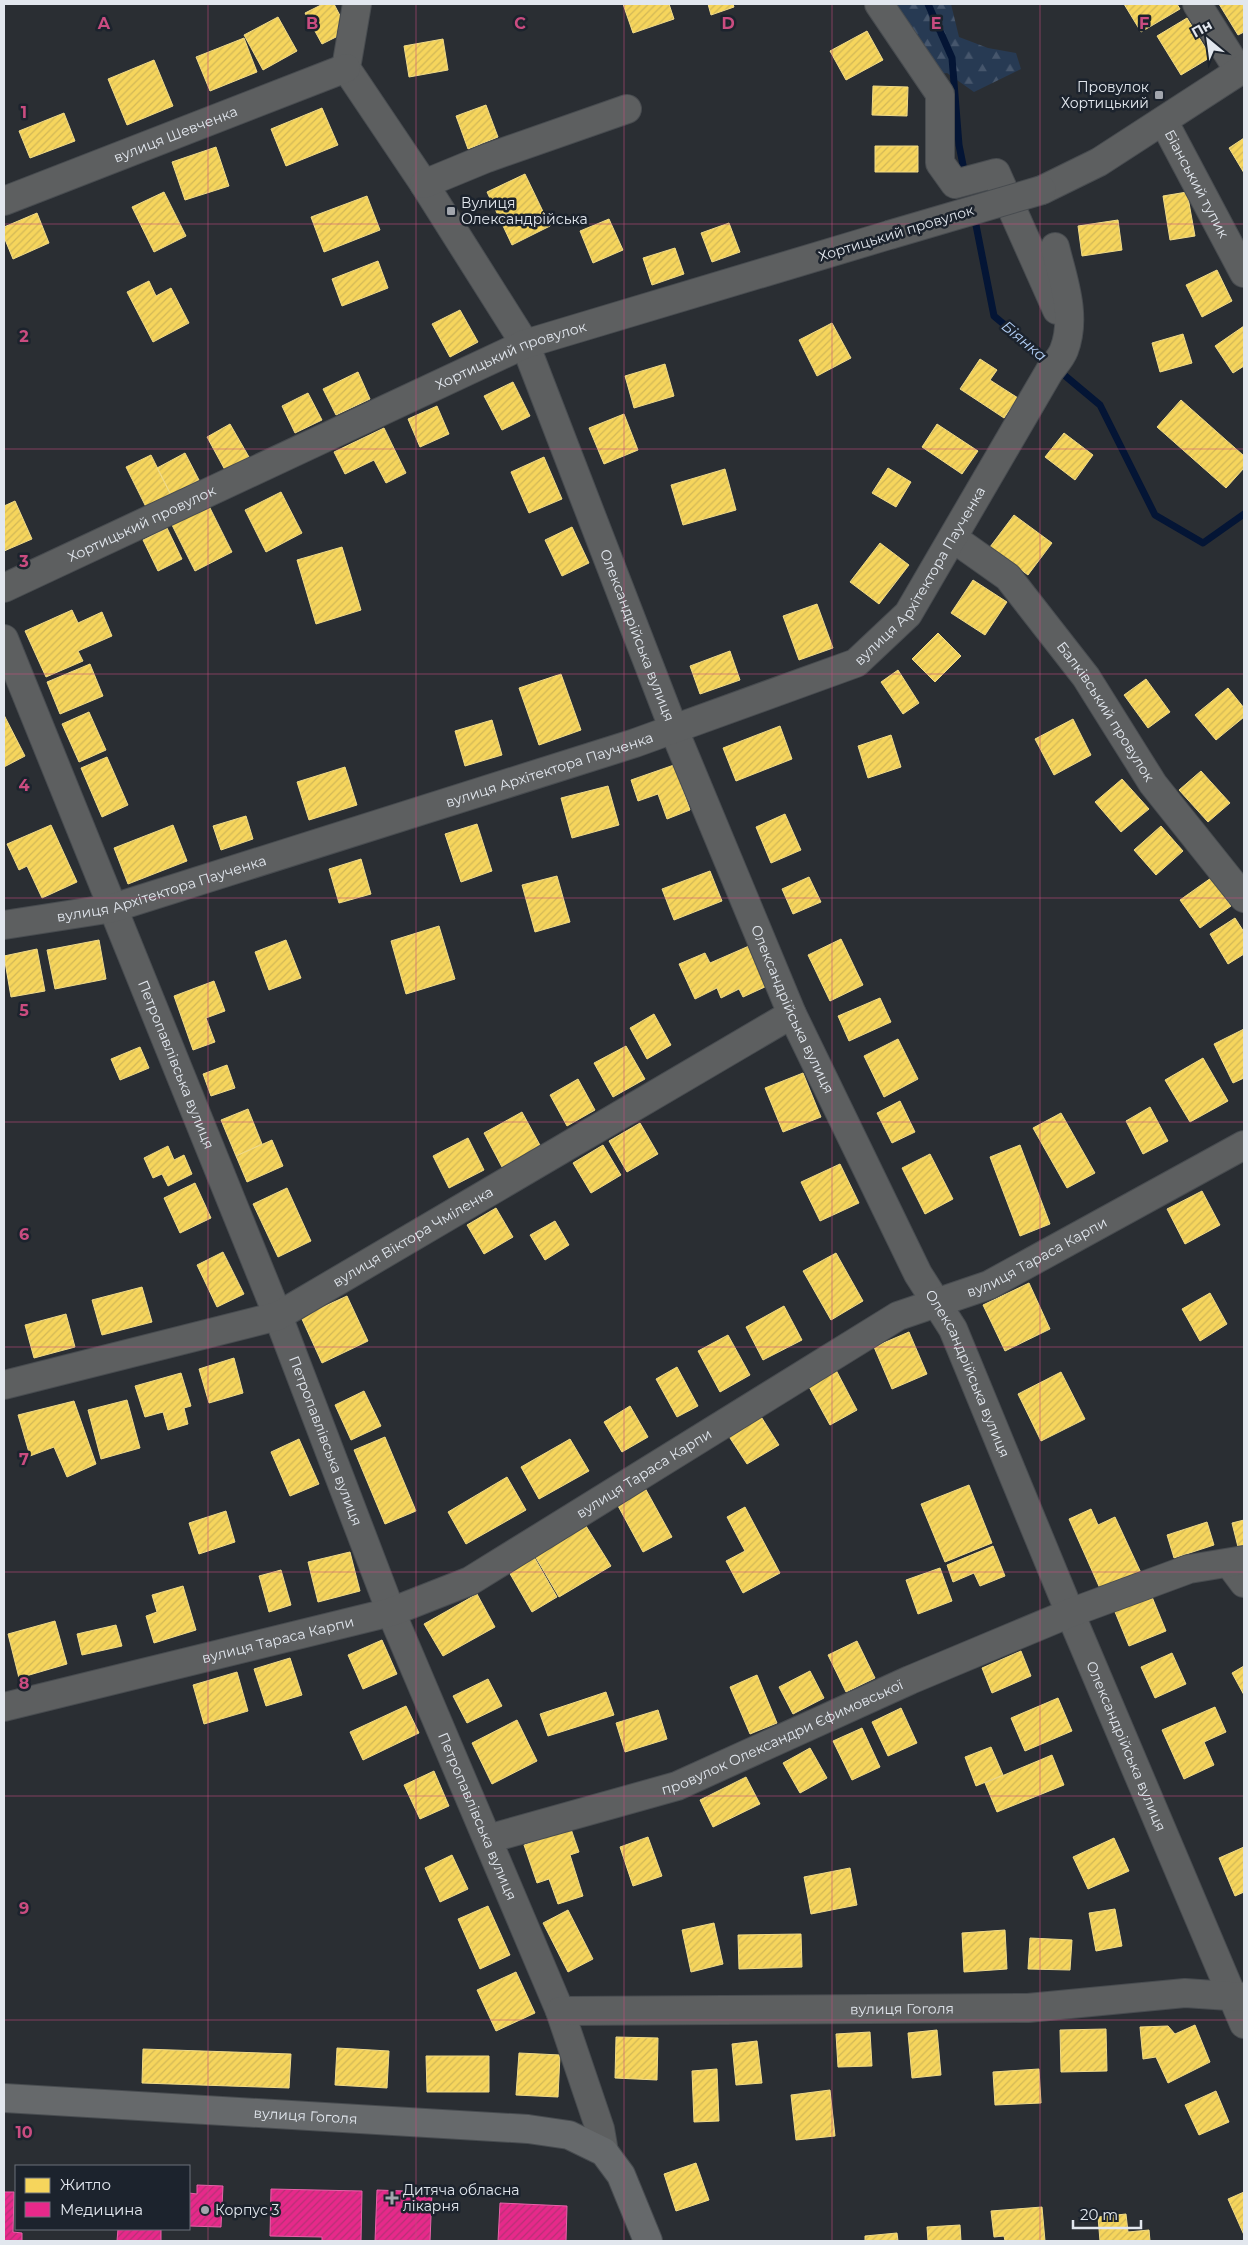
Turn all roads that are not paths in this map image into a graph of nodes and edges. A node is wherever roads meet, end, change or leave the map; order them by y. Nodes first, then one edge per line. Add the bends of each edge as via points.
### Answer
1 (357, 4) edge
2 (880, 4) edge
3 (1197, 4) edge
4 (346, 68) junction
5 (1242, 70) edge
6 (627, 109) dead end
7 (1164, 122) junction
8 (424, 184) junction
9 (4, 200) edge
10 (1055, 247) dead end
11 (1244, 273) edge
12 (524, 344) junction
13 (1060, 353) junction
14 (953, 538) junction
15 (4, 588) edge
16 (4, 639) edge
17 (674, 730) junction
18 (1244, 898) edge
19 (113, 908) junction
20 (4, 925) edge
21 (792, 1014) junction
22 (1244, 1145) edge
23 (936, 1303) junction
24 (278, 1316) junction
25 (4, 1385) edge
26 (1239, 1569) edge
27 (390, 1612) junction
28 (1070, 1613) junction
29 (4, 1707) edge
30 (488, 1839) junction
31 (1239, 1997) edge
32 (560, 2011) junction
33 (1244, 2024) edge
34 (4, 2098) edge
35 (604, 2152) junction
36 (648, 2241) edge

1 - 4 street
2 - 13 street via 940,94 957,175 996,173
3 - 5 street
4 - 8 street, Олександрійська вулиця
4 - 9 street, вулиця Шевченка
5 - 7 street
6 - 8 street via 487,158
7 - 11 street, Біанський тупик
7 - 12 street, Хортицький провулок, bridge via 1099,162 1042,190
8 - 12 street, Олександрійська вулиця
10 - 13 street via 1068,300
12 - 15 street, Хортицький провулок
12 - 17 street, Олександрійська вулиця
13 - 14 street, вулиця Архітектора Паученка
14 - 17 street, вулиця Архітектора Паученка via 908,614 856,663
14 - 18 street, Балківський провулок via 1008,576 1086,677 1153,784
16 - 19 street, Петропавлівська вулиця
17 - 19 street, вулиця Архітектора Паученка
17 - 21 street, Олександрійська вулиця
19 - 20 street, вулиця Архітектора Паученка
19 - 24 street, Петропавлівська вулиця
21 - 23 street, Олександрійська вулиця via 918,1274
21 - 24 street, вулиця Віктора Чміленка
22 - 23 street, вулиця Тараса Карпи via 989,1285
23 - 27 street, вулиця Тараса Карпи via 898,1316 470,1581
23 - 28 street, Олександрійська вулиця via 953,1329
24 - 25 street, вулиця Віктора Чміленка
24 - 27 street, Петропавлівська вулиця
26 - 28 street, провулок Олександри Єфимовської via 1189,1569
27 - 29 street, вулиця Тараса Карпи
27 - 30 street, Петропавлівська вулиця
28 - 30 street, провулок Олександри Єфимовської via 910,1680 677,1786
28 - 31 street, Олександрійська вулиця
30 - 32 street, Петропавлівська вулиця
31 - 32 street, вулиця Гоголя via 1186,1993 1028,2008
31 - 33 street, Олександрійська вулиця
32 - 35 street, Петропавлівська вулиця via 600,2129
34 - 35 main road, вулиця Гоголя via 528,2129 569,2135
35 - 36 main road, Петропавлівська вулиця via 621,2175

